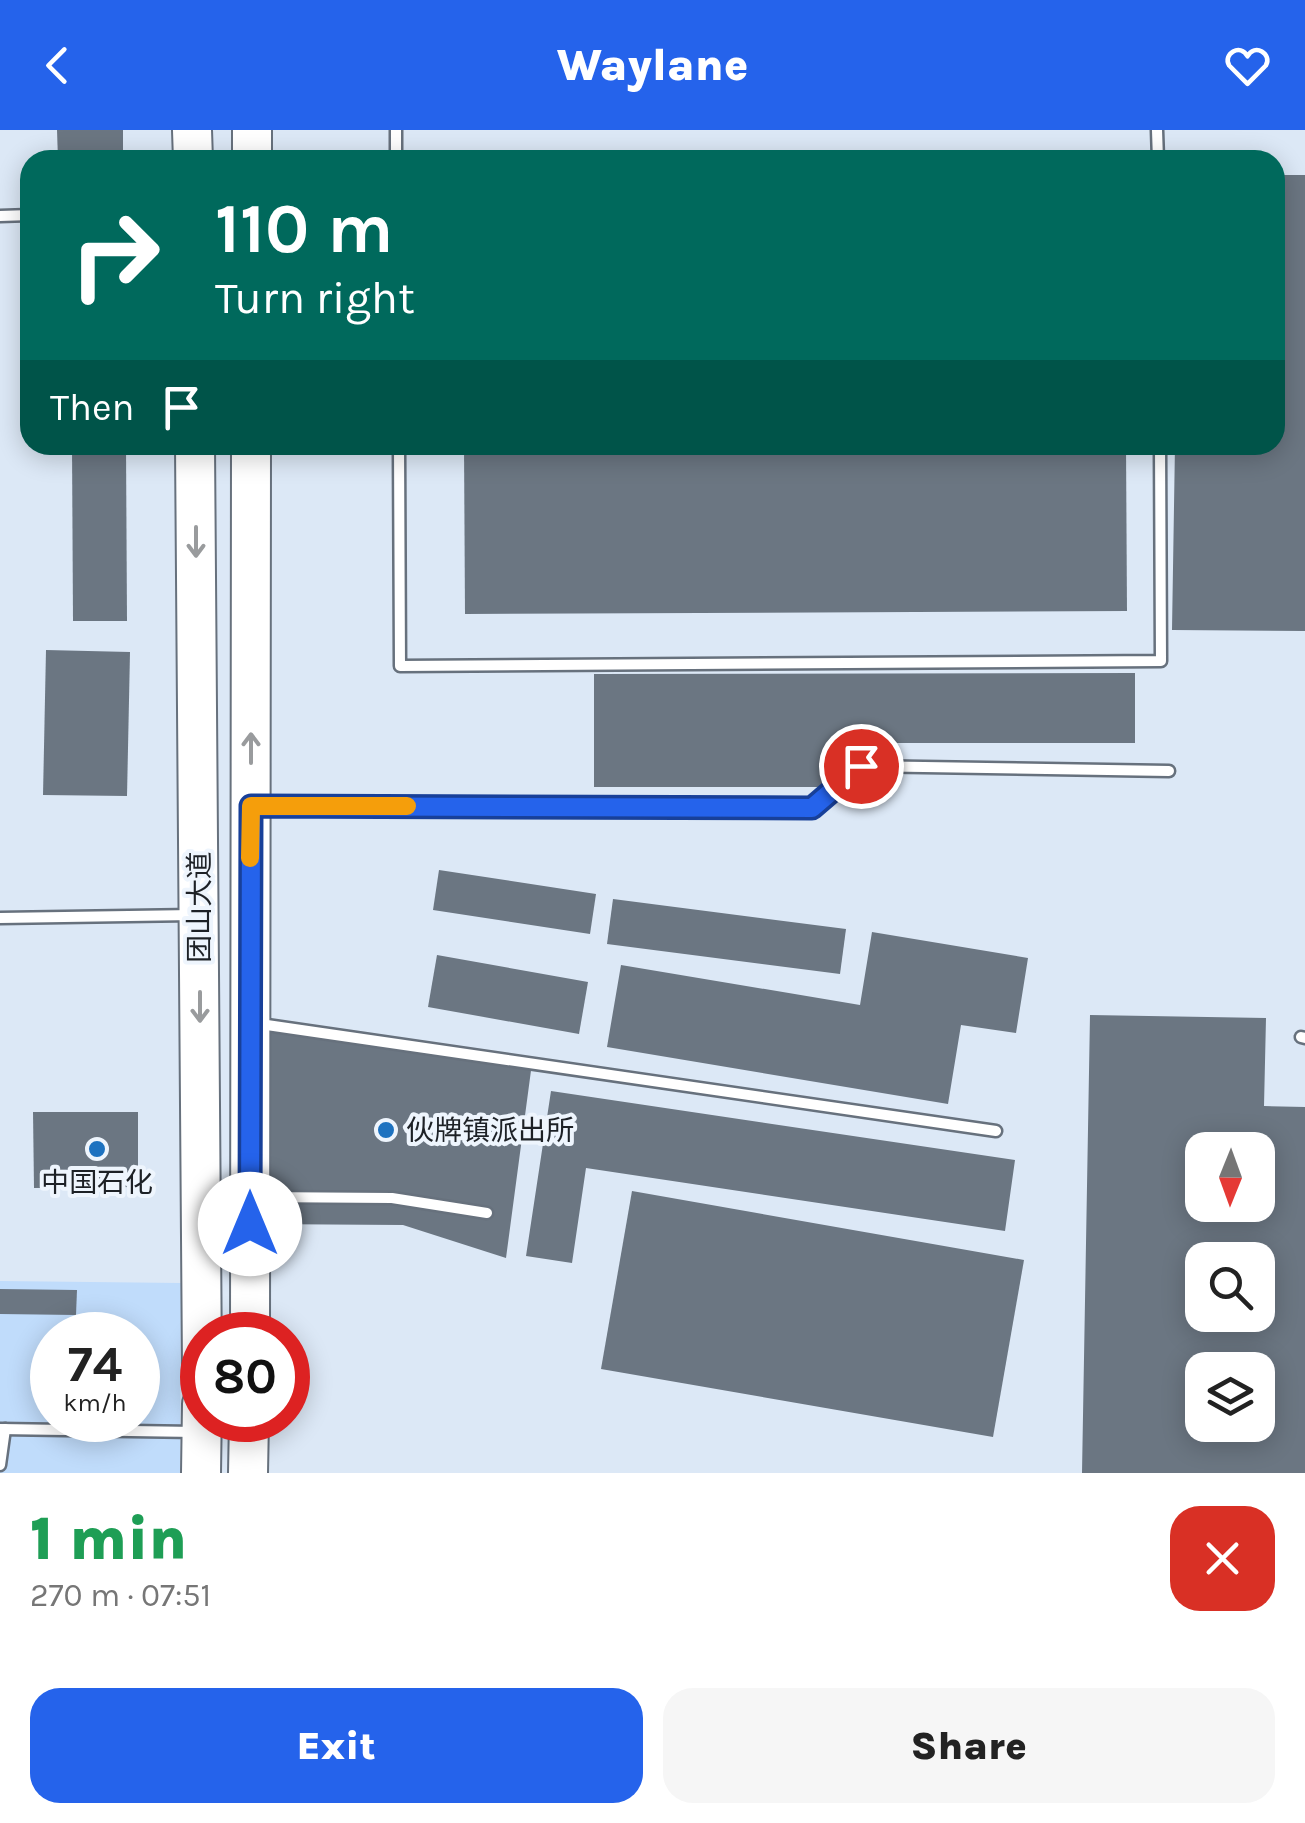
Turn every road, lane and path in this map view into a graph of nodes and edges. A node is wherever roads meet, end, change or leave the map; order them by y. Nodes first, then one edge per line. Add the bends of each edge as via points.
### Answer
1 (195, 455) edge
2 (251, 455) edge
3 (398, 455) edge
4 (1160, 455) edge
5 (1169, 771) dead end
6 (251, 806) junction
7 (199, 915) junction
8 (0, 918) edge
9 (250, 1022) junction
10 (996, 1131) dead end
11 (250, 1198) junction
12 (487, 1213) dead end
13 (202, 1312) edge
14 (250, 1312) edge
15 (180, 1419) edge
16 (3, 1429) edge
17 (202, 1442) edge
18 (249, 1442) edge
19 (0, 1465) edge
20 (201, 1473) edge
21 (248, 1473) edge

1 -> 7 highway, 团山大道
6 -> 2 highway, 团山大道
3 - 4 lane via 400,666 420,666 1162,661
5 - 6 lane via 861,766 812,808
6 - 9 highway, 团山大道
7 - 8 lane
7 -> 13 highway, 团山大道
9 - 10 lane
9 - 11 highway, 团山大道
11 - 12 lane via 392,1198
11 - 14 highway, 团山大道
15 - 16 lane
16 - 19 lane
17 - 20 highway
18 - 21 highway

